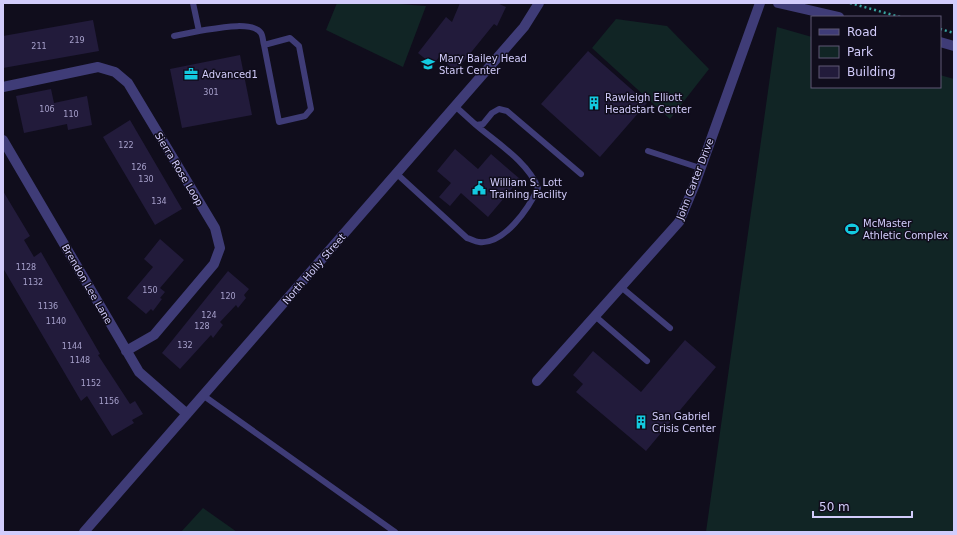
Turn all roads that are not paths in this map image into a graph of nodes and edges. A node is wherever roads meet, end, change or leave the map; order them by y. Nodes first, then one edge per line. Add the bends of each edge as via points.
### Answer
1 (193, 3) edge
2 (539, 3) edge
3 (760, 3) edge
4 (778, 3) edge
5 (835, 16) edge
6 (199, 31) junction
7 (174, 36) dead end
8 (941, 42) edge
9 (264, 45) junction
10 (954, 46) edge
11 (3, 87) edge
12 (455, 106) junction
13 (476, 125) junction
14 (3, 140) edge
15 (648, 151) dead end
16 (700, 168) junction
17 (397, 174) junction
18 (581, 174) dead end
19 (621, 287) junction
20 (595, 316) junction
21 (670, 328) dead end
22 (126, 351) junction
23 (647, 361) dead end
24 (537, 381) dead end
25 (204, 396) junction
26 (187, 414) junction
27 (84, 532) edge
28 (395, 532) edge

1 - 6 lane
2 - 12 street, North Holly Street via 524,27
3 - 16 street, John Carter Drive
4 - 5 street
6 - 7 lane
6 - 9 lane via 243,26 255,28 261,33
8 - 10 street
9 - 9 lane via 279,122 305,116 311,109 299,46 290,38
11 - 22 street, Sierra Rose Loop via 98,67 115,72 128,83 215,228 220,248 214,264 154,335
12 - 13 lane
12 - 17 street, North Holly Street
13 - 17 lane via 525,167 534,177 538,188 520,217 503,234 491,241 478,242 467,238
13 - 18 lane via 483,124 499,109 507,111
14 - 22 street, Brendon Lee Lane
15 - 16 lane
16 - 19 street, John Carter Drive via 679,222
17 - 25 street, North Holly Street
19 - 20 street, John Carter Drive
19 - 21 lane
20 - 23 lane
20 - 24 street, John Carter Drive
22 - 26 street, Brendon Lee Lane via 140,372
25 - 26 street, North Holly Street
25 - 28 lane
26 - 27 street, North Holly Street

